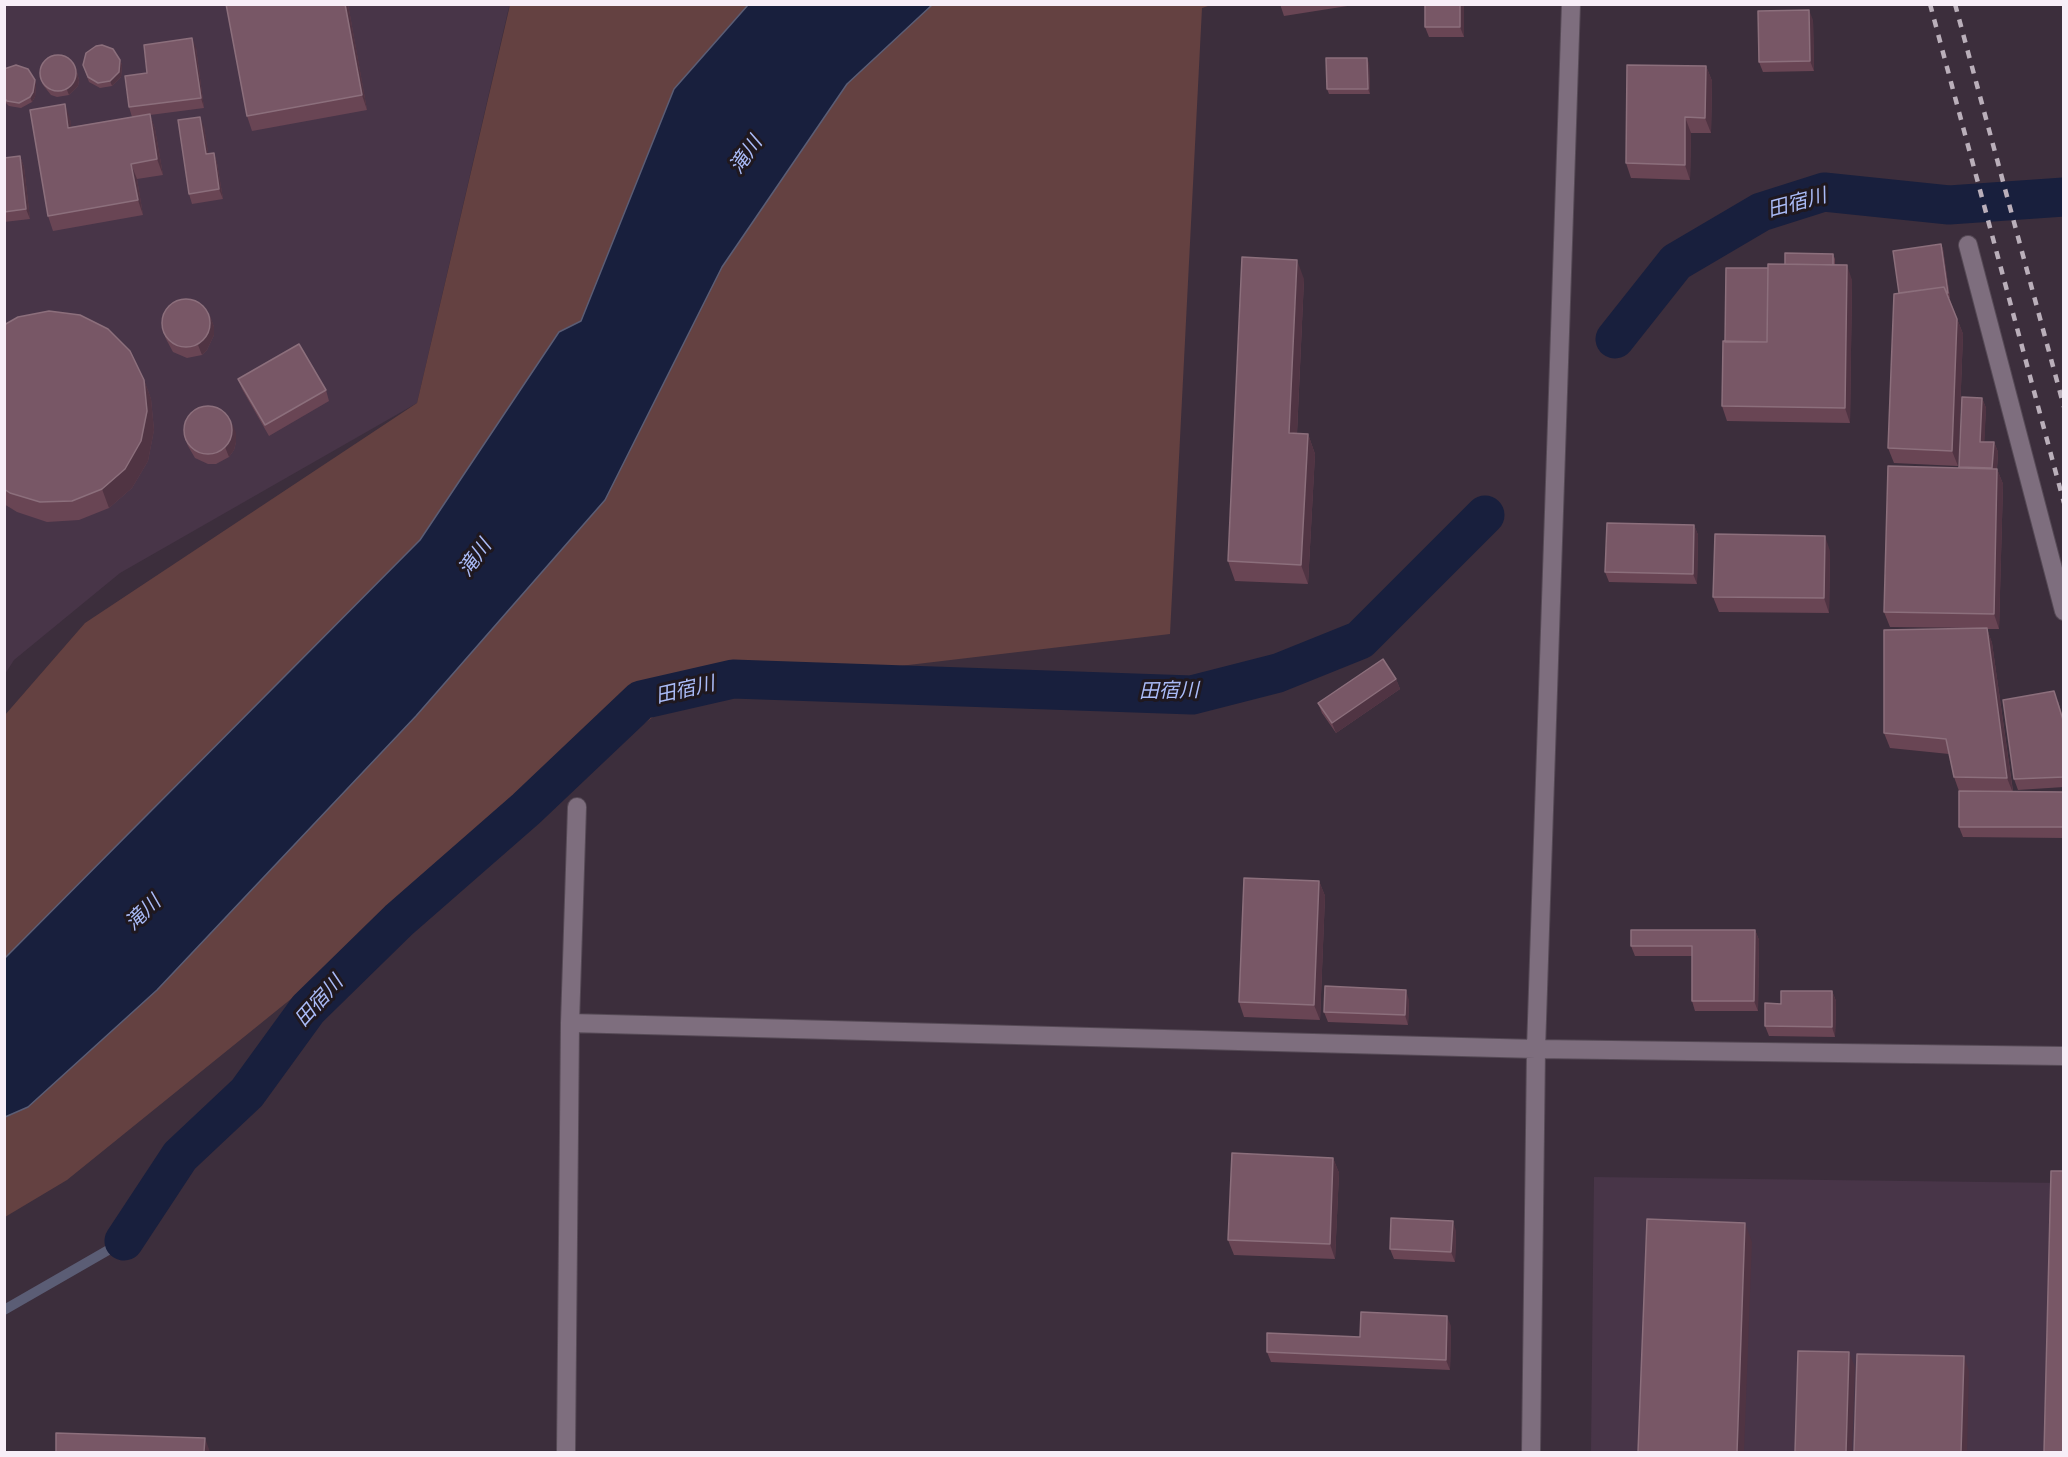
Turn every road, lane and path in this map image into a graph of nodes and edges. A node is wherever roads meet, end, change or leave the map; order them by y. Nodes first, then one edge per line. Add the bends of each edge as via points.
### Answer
1 (1571, 4) edge
2 (1968, 245) dead end
3 (2064, 611) edge
4 (577, 807) dead end
5 (570, 1023) junction
6 (1536, 1049) junction
7 (2064, 1056) edge
8 (566, 1452) edge
9 (1531, 1452) edge

1 - 6 street
2 - 3 street
4 - 5 street
5 - 6 street
5 - 8 street
6 - 7 street
6 - 9 street

